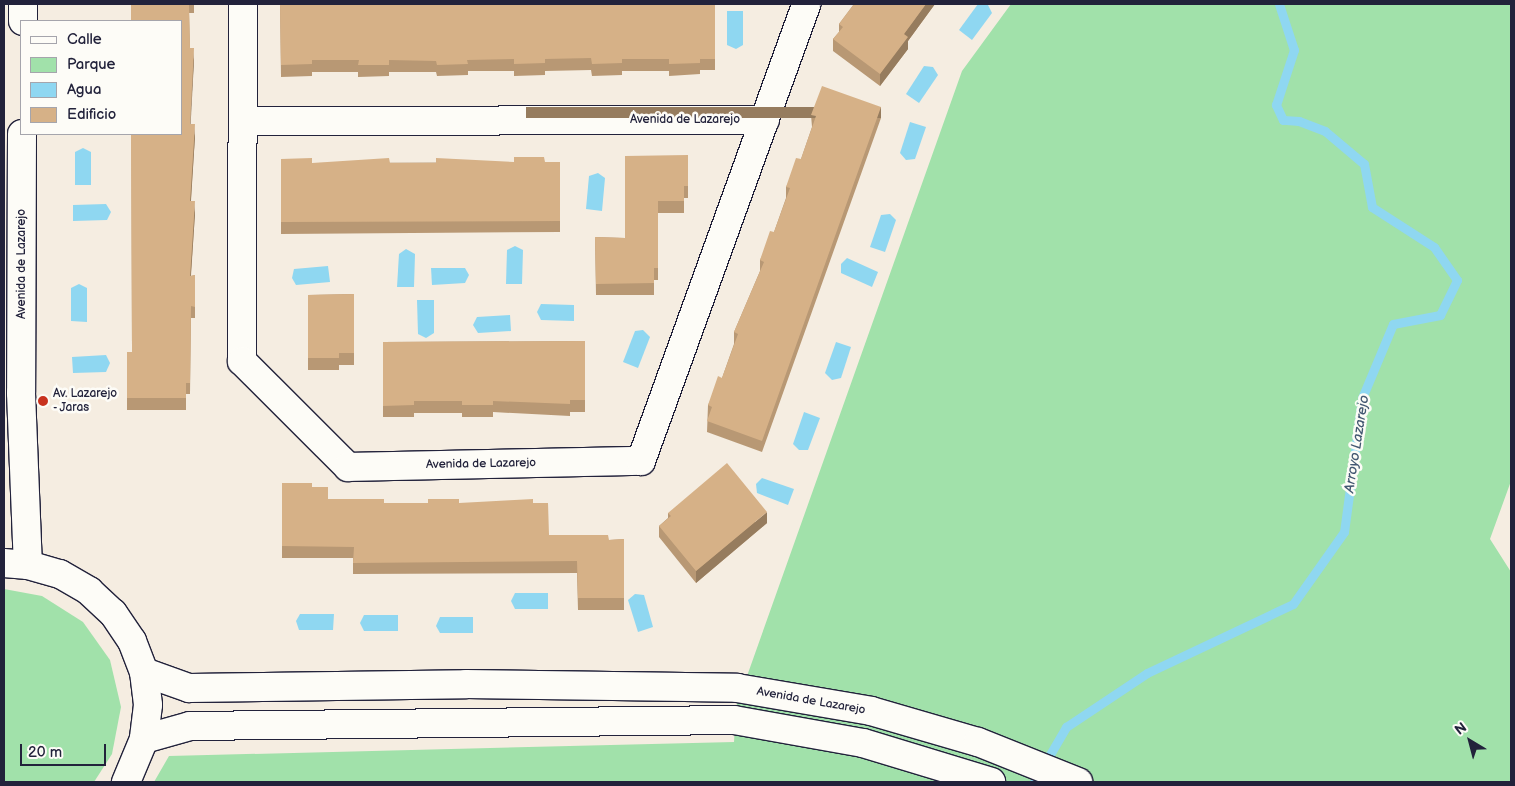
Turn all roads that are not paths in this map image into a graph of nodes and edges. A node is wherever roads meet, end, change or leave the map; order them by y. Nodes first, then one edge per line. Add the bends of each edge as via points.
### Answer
1 (23, 4) edge
2 (243, 4) edge
3 (806, 4) edge
4 (23, 20) edge
5 (765, 120) junction
6 (244, 121) junction
7 (22, 135) edge
8 (12, 393) edge
9 (16, 564) edge
10 (144, 672) junction
11 (144, 739) junction
12 (126, 782) edge
13 (991, 782) edge
14 (1078, 782) edge

1 - 4 street
2 - 6 street, Avenida de Lazarejo
3 - 5 street, Avenida de Lazarejo
5 - 6 street, Avenida de Lazarejo
5 - 6 street, Avenida de Lazarejo via 641,461 348,467 242,361
7 - 8 street, Avenida de Lazarejo
8 - 9 street, Avenida de Lazarejo
9 - 10 street via 60,574 89,591 132,640
10 - 11 street via 148,705
10 - 14 street, Avenida de Lazarejo via 189,688 466,684 738,688 871,711 978,742
11 - 12 street
11 - 13 street via 190,726 734,720 863,743

